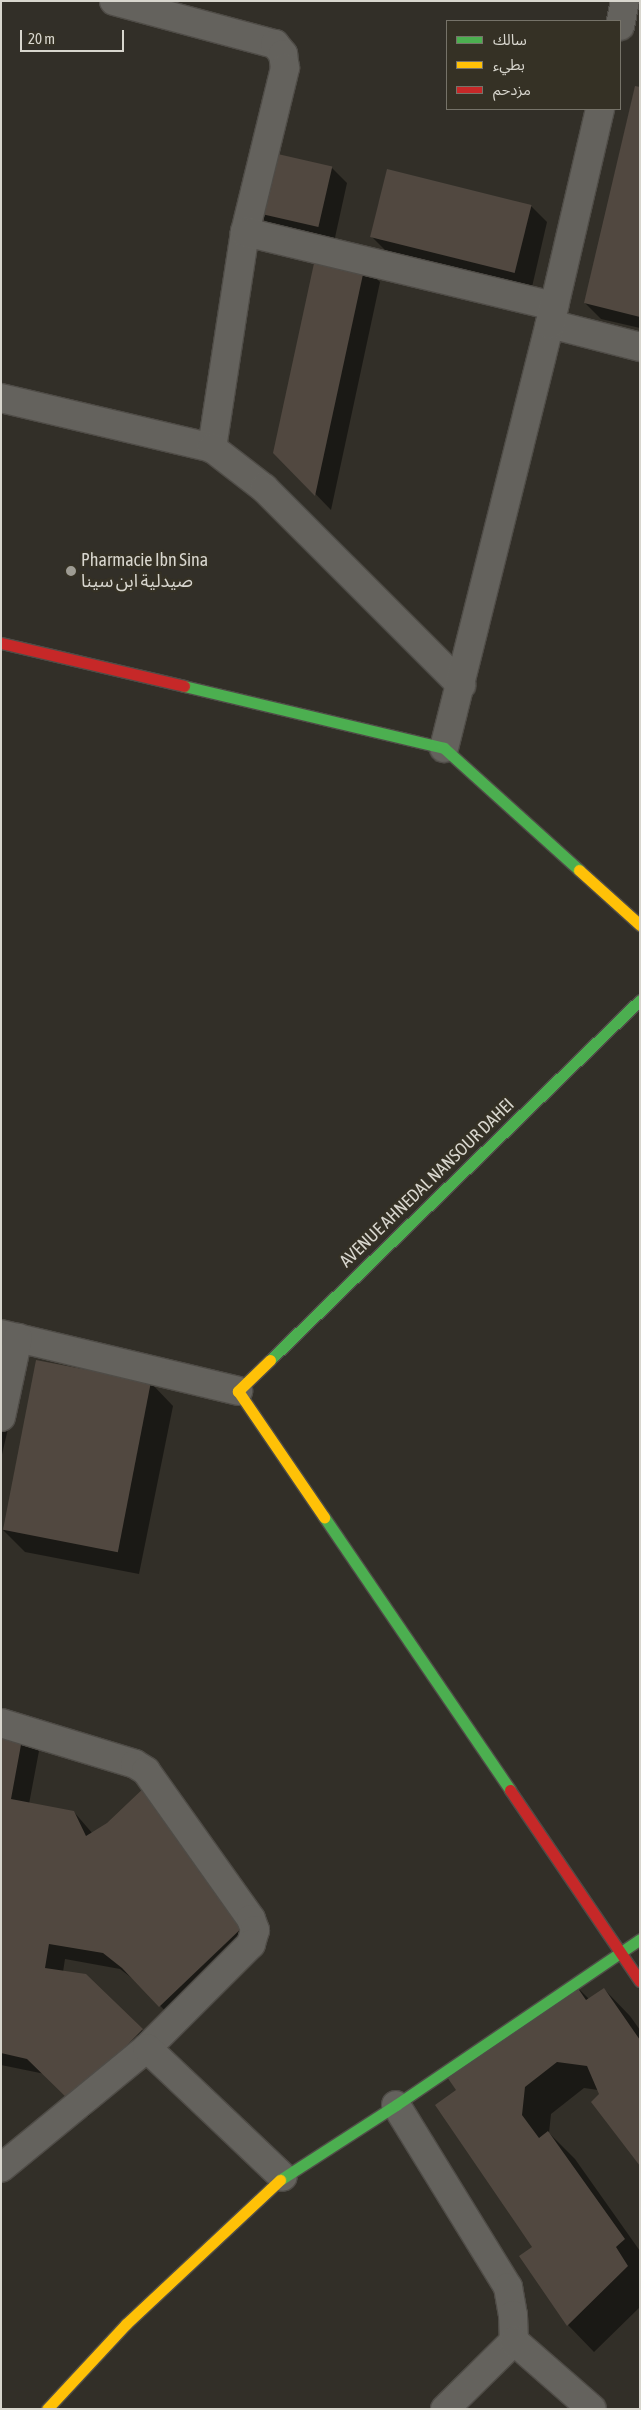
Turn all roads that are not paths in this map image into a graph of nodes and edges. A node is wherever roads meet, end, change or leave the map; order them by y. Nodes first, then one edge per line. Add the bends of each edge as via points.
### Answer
1 (114, 1) edge
2 (600, 110) edge
3 (245, 232) junction
4 (552, 315) junction
5 (640, 347) edge
6 (1, 398) edge
7 (212, 448) junction
8 (1, 643) edge
9 (461, 685) junction
10 (444, 748) junction
11 (640, 925) edge
12 (640, 1000) edge
13 (10, 1336) edge
14 (238, 1390) junction
15 (1, 1416) edge
16 (1, 1723) edge
17 (640, 1940) edge
18 (620, 1952) junction
19 (640, 1981) edge
20 (147, 2048) junction
21 (396, 2105) junction
22 (1, 2168) edge
23 (283, 2176) junction
24 (514, 2341) junction
25 (47, 2409) edge
26 (445, 2409) edge
27 (592, 2409) edge

1 - 3 street via 275,44 283,54 285,68
2 - 4 street
3 - 4 street
3 - 7 street
4 - 5 street
4 - 9 street
6 - 7 street
7 - 9 street via 264,488
8 - 10 street
9 - 10 street
10 - 11 street
12 - 14 street, AVENUE AHNEDAL NANSOUR DAHEI
13 - 14 street
13 - 15 street
14 - 18 street
16 - 20 street via 135,1764 146,1771 256,1930 251,1944
17 - 18 street
18 - 19 street
18 - 21 street
20 - 22 street
20 - 23 street
21 - 23 street
21 - 24 street via 508,2287
23 - 25 street via 126,2324
24 - 26 street
24 - 27 street

